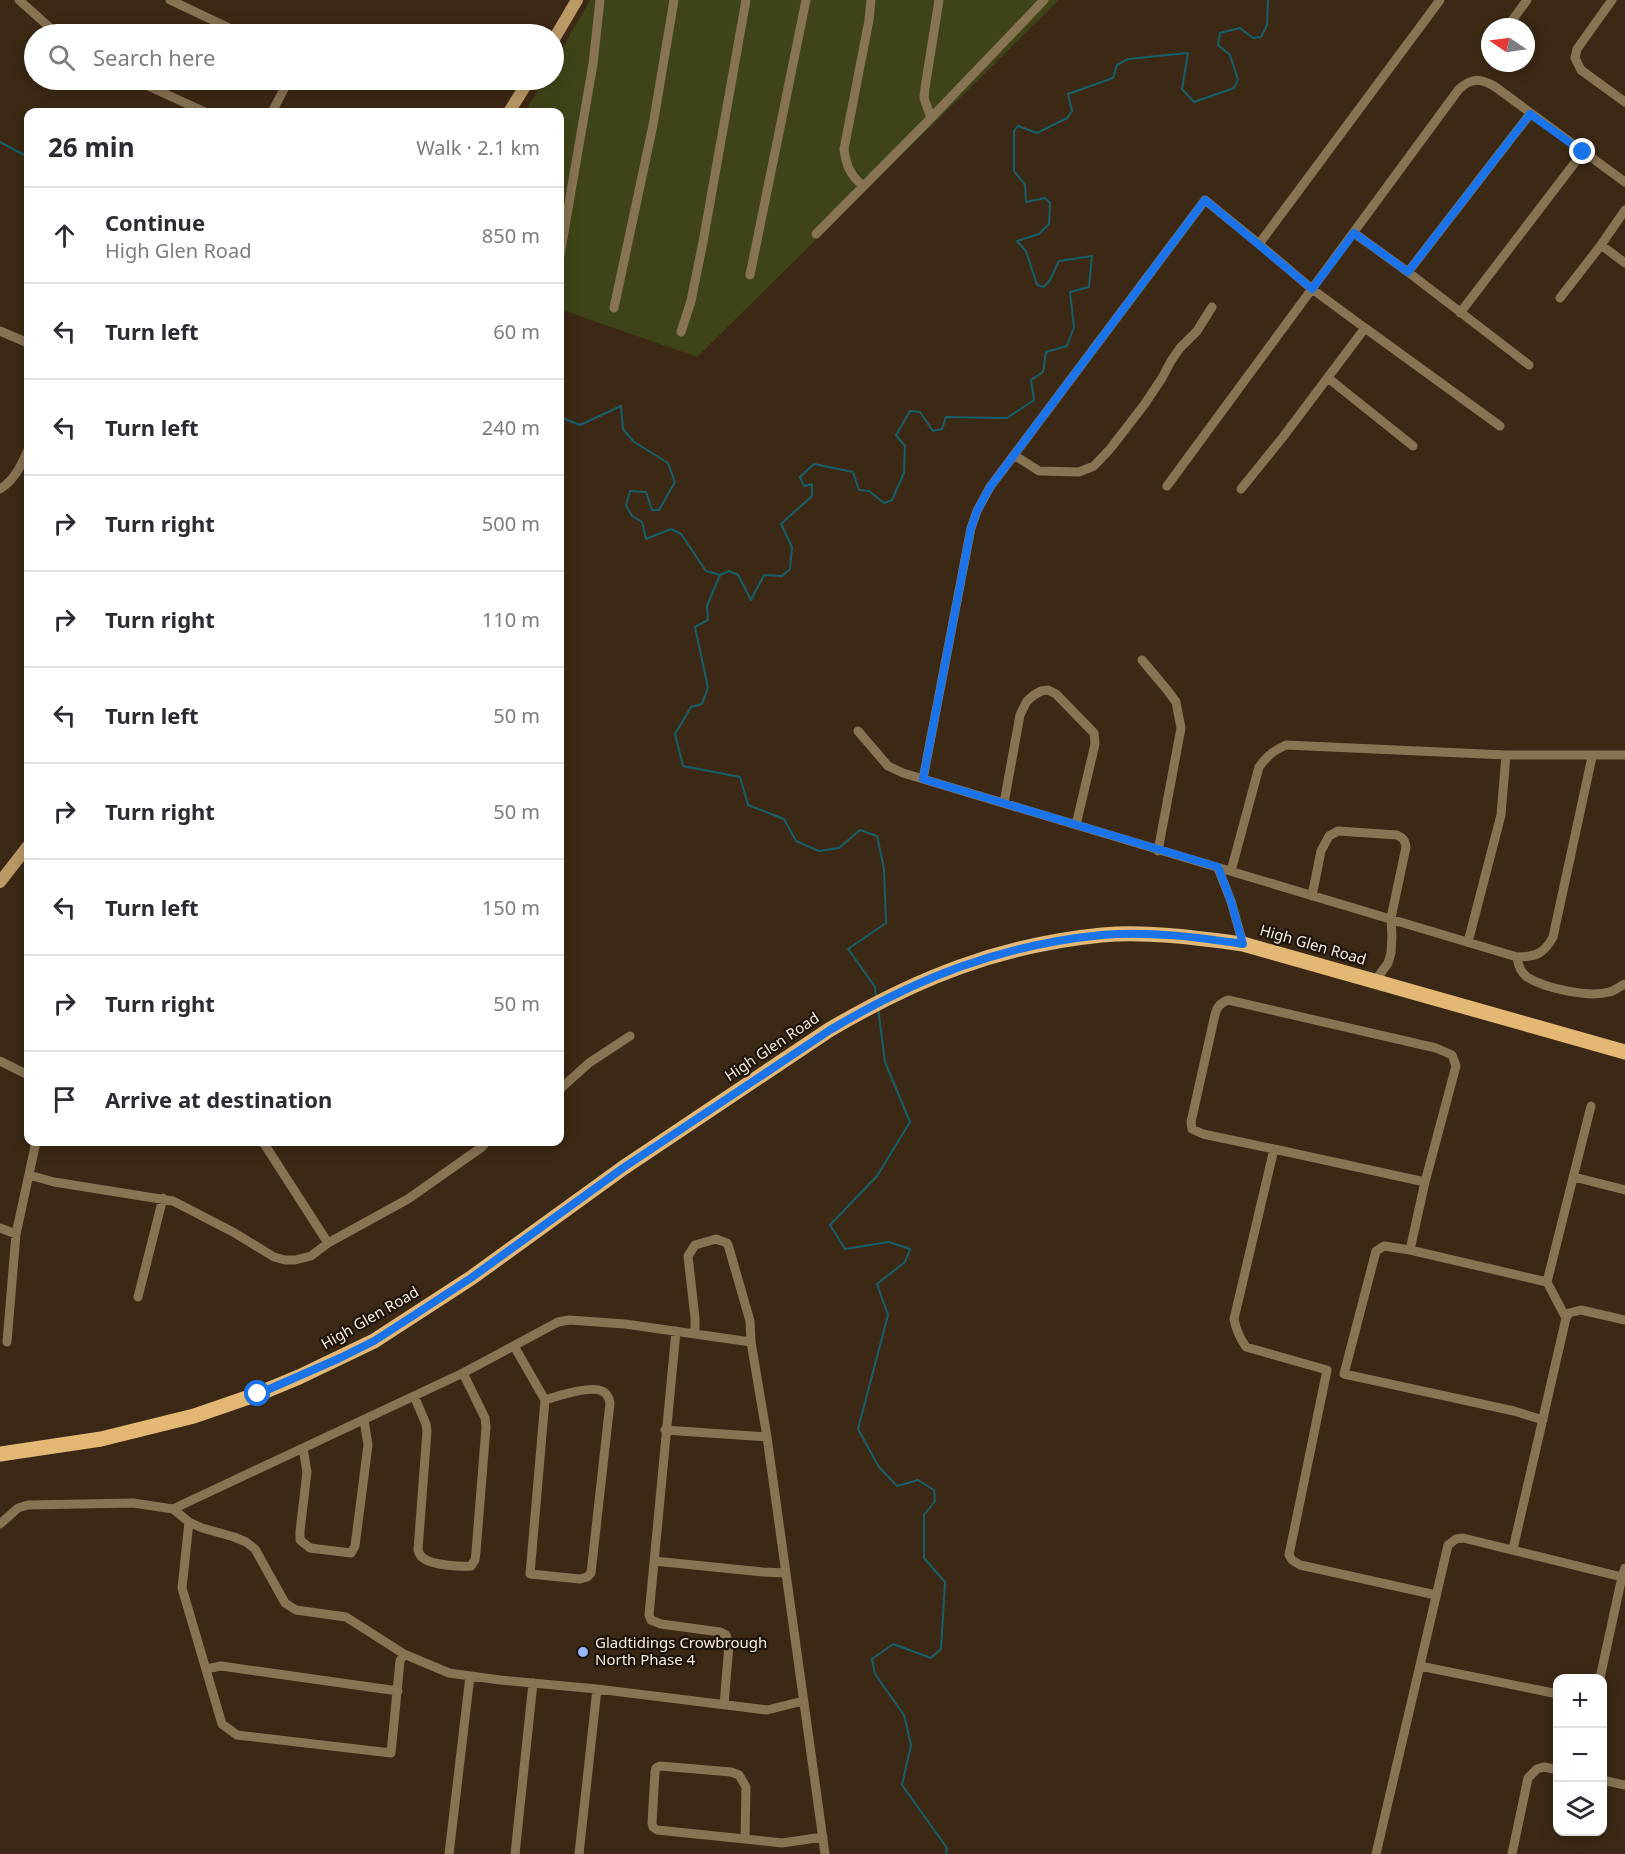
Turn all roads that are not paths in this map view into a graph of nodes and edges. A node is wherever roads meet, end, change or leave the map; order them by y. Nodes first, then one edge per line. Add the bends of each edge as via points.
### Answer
1 (19, 0) edge
2 (170, 0) edge
3 (577, 0) edge
4 (600, 0) edge
5 (674, 0) edge
6 (746, 0) edge
7 (806, 0) edge
8 (871, 0) edge
9 (939, 0) edge
10 (1044, 0) edge
11 (1440, 0) edge
12 (1527, 0) edge
13 (1612, 0) edge
14 (190, 4) edge
15 (1514, 18) edge
16 (46, 24) edge
17 (225, 24) edge
18 (563, 24) edge
19 (157, 90) edge
20 (283, 90) edge
21 (523, 90) edge
22 (1624, 99) edge
23 (196, 108) edge
24 (274, 108) edge
25 (512, 108) edge
26 (1530, 114) junction
27 (931, 118) junction
28 (1583, 152) junction
29 (1625, 182) edge
30 (863, 186) junction
31 (1625, 210) edge
32 (564, 232) edge
33 (1354, 233) junction
34 (816, 234) dead end
35 (1259, 244) junction
36 (1601, 245) junction
37 (1625, 263) edge
38 (1408, 272) junction
39 (750, 275) dead end
40 (1312, 289) junction
41 (1560, 298) dead end
42 (1212, 307) dead end
43 (614, 308) dead end
44 (1460, 313) junction
45 (1365, 328) junction
46 (0, 331) edge
47 (681, 332) dead end
48 (24, 341) edge
49 (1528, 365) dead end
50 (1328, 378) junction
51 (1500, 426) dead end
52 (1413, 447) dead end
53 (1014, 455) junction
54 (24, 458) edge
55 (1167, 486) dead end
56 (0, 489) edge
57 (1241, 489) dead end
58 (1142, 660) dead end
59 (858, 732) dead end
60 (1506, 755) junction
61 (1625, 755) edge
62 (1592, 757) junction
63 (923, 779) junction
64 (1004, 803) junction
65 (1077, 825) junction
66 (1158, 850) junction
67 (24, 851) edge
68 (1218, 867) junction
69 (1231, 871) junction
70 (0, 882) edge
71 (1312, 896) junction
72 (1391, 918) junction
73 (1468, 942) junction
74 (1243, 944) junction
75 (1517, 957) junction
76 (1375, 981) junction
77 (1625, 984) edge
78 (630, 1036) dead end
79 (1625, 1052) edge
80 (0, 1061) edge
81 (24, 1073) edge
82 (564, 1086) edge
83 (1591, 1106) dead end
84 (35, 1146) edge
85 (266, 1146) edge
86 (483, 1146) edge
87 (1274, 1149) junction
88 (29, 1175) junction
89 (1574, 1177) junction
90 (1425, 1182) junction
91 (1625, 1190) edge
92 (163, 1198) junction
93 (0, 1228) edge
94 (16, 1234) junction
95 (328, 1243) junction
96 (1410, 1250) junction
97 (1547, 1282) junction
98 (138, 1297) dead end
99 (1566, 1318) junction
100 (1625, 1320) edge
101 (676, 1331) junction
102 (694, 1334) junction
103 (7, 1342) dead end
104 (751, 1342) junction
105 (514, 1346) junction
106 (1327, 1370) junction
107 (463, 1373) junction
108 (1344, 1374) junction
109 (414, 1396) junction
110 (545, 1400) junction
111 (364, 1420) junction
112 (1543, 1420) junction
113 (665, 1430) junction
114 (767, 1437) junction
115 (303, 1448) junction
116 (0, 1454) edge
117 (173, 1509) junction
118 (189, 1522) junction
119 (0, 1524) edge
120 (1513, 1549) junction
121 (654, 1561) junction
122 (1623, 1572) edge
123 (785, 1573) junction
124 (1436, 1595) junction
125 (404, 1654) junction
126 (1420, 1666) junction
127 (206, 1669) junction
128 (1601, 1674) edge
129 (470, 1676) junction
130 (533, 1683) junction
131 (597, 1689) junction
132 (398, 1691) junction
133 (1553, 1693) edge
134 (803, 1701) junction
135 (724, 1705) junction
136 (1553, 1769) edge
137 (1607, 1781) edge
138 (1625, 1785) edge
139 (823, 1837) junction
140 (745, 1839) junction
141 (449, 1854) edge
142 (515, 1854) edge
143 (579, 1854) edge
144 (825, 1854) edge
145 (1376, 1854) edge
146 (1512, 1854) edge

1 - 16 street
2 - 14 street
3 - 18 street
4 - 32 street
5 - 43 street via 653,125
6 - 47 street via 703,242
7 - 39 street
8 - 30 street via 844,149 848,169
9 - 27 street via 924,98
10 - 27 street
11 - 35 street
12 - 15 street
13 - 22 street via 1577,49 1575,58 1581,70
14 - 17 street
19 - 23 street
20 - 24 street
21 - 25 street
26 - 28 street
26 - 33 street via 1494,86 1476,79 1470,81 1459,89
26 - 38 street
27 - 30 street
28 - 29 street
28 - 44 street
30 - 34 street
31 - 36 street
33 - 38 street
33 - 40 street
35 - 40 street
35 - 53 street via 1205,200
36 - 37 street
36 - 41 street
38 - 44 street
40 - 45 street
40 - 55 street
42 - 53 street via 1144,405 1094,466 1079,472 1039,471
44 - 49 street
45 - 50 street
45 - 51 street
46 - 48 street
50 - 52 street
50 - 57 street
53 - 63 street via 990,487 971,528
54 - 56 street via 16,475
58 - 66 street via 1176,702 1181,729
59 - 63 street via 888,765
60 - 62 street
60 - 69 street via 1286,746 1274,750 1259,767
60 - 73 street via 1501,814
61 - 62 street
62 - 75 street via 1553,938 1539,953
63 - 64 street
64 - 65 street
64 - 65 street via 1020,715 1027,701 1048,690 1095,733
65 - 66 street
66 - 68 street
67 - 70 street
68 - 69 street
68 - 74 street
69 - 71 street
71 - 72 street
71 - 72 street via 1321,850 1329,836 1338,831 1397,835 1406,847
72 - 73 street
72 - 76 street via 1391,952
73 - 75 street
74 - 76 main road, High Glen Road
74 - 116 main road, High Glen Road via 1155,935 1104,935 996,954 926,979 874,1004 766,1071 471,1278 374,1341 299,1377 194,1416 101,1439
75 - 77 street via 1518,967 1526,976 1543,984 1589,994 1609,992
76 - 79 main road, High Glen Road
78 - 82 street
80 - 81 street
83 - 89 street
84 - 88 street
85 - 95 street
86 - 95 street via 408,1199
87 - 90 street
87 - 90 street via 1192,1129 1216,1010 1228,1000 1452,1055 1456,1066
87 - 106 street via 1235,1328 1246,1347
88 - 92 street
88 - 94 street
89 - 91 street
89 - 97 street
90 - 96 street
92 - 95 street via 274,1257 295,1260 311,1256
92 - 98 street
93 - 94 street
94 - 103 street
96 - 97 street
96 - 108 street via 1384,1246 1376,1251
97 - 99 street
99 - 100 street via 1581,1310
99 - 112 street
101 - 102 street
101 - 105 street via 569,1320
101 - 113 street
102 - 104 street
102 - 104 street via 688,1256 695,1245 716,1239 729,1248 750,1321
104 - 114 street
105 - 107 street
105 - 110 street
106 - 108 street
106 - 124 street via 1288,1555 1300,1565
107 - 109 street
107 - 109 street via 486,1427 476,1552 471,1566 432,1563 418,1550 427,1431
108 - 112 street
109 - 111 street
110 - 110 street via 530,1574 580,1579 591,1573 610,1403 606,1394 594,1389
111 - 115 street
111 - 115 street via 368,1445 351,1553 310,1548 300,1540 307,1472
112 - 120 street
113 - 114 street
113 - 121 street
114 - 123 street
115 - 117 street
117 - 118 street
117 - 119 street via 133,1503 28,1505 18,1508
118 - 125 street via 246,1542 255,1550 285,1603 296,1610 346,1617
118 - 127 street via 182,1588
120 - 122 street
120 - 124 street via 1463,1538 1450,1542
121 - 123 street
121 - 135 street via 648,1606 651,1620 726,1635
122 - 128 street
123 - 134 street
124 - 126 street
125 - 129 street via 450,1673
125 - 132 street
126 - 133 street
126 - 145 street
127 - 132 street via 221,1666
127 - 132 street via 222,1724 237,1735 391,1753
129 - 130 street
129 - 141 street
130 - 131 street
130 - 142 street
131 - 135 street
131 - 143 street
134 - 135 street via 767,1710
134 - 139 street
136 - 146 street via 1537,1769 1528,1778
137 - 138 street
139 - 140 street via 782,1843
139 - 144 street
140 - 140 street via 653,1827 656,1768 731,1772 739,1776 746,1787

